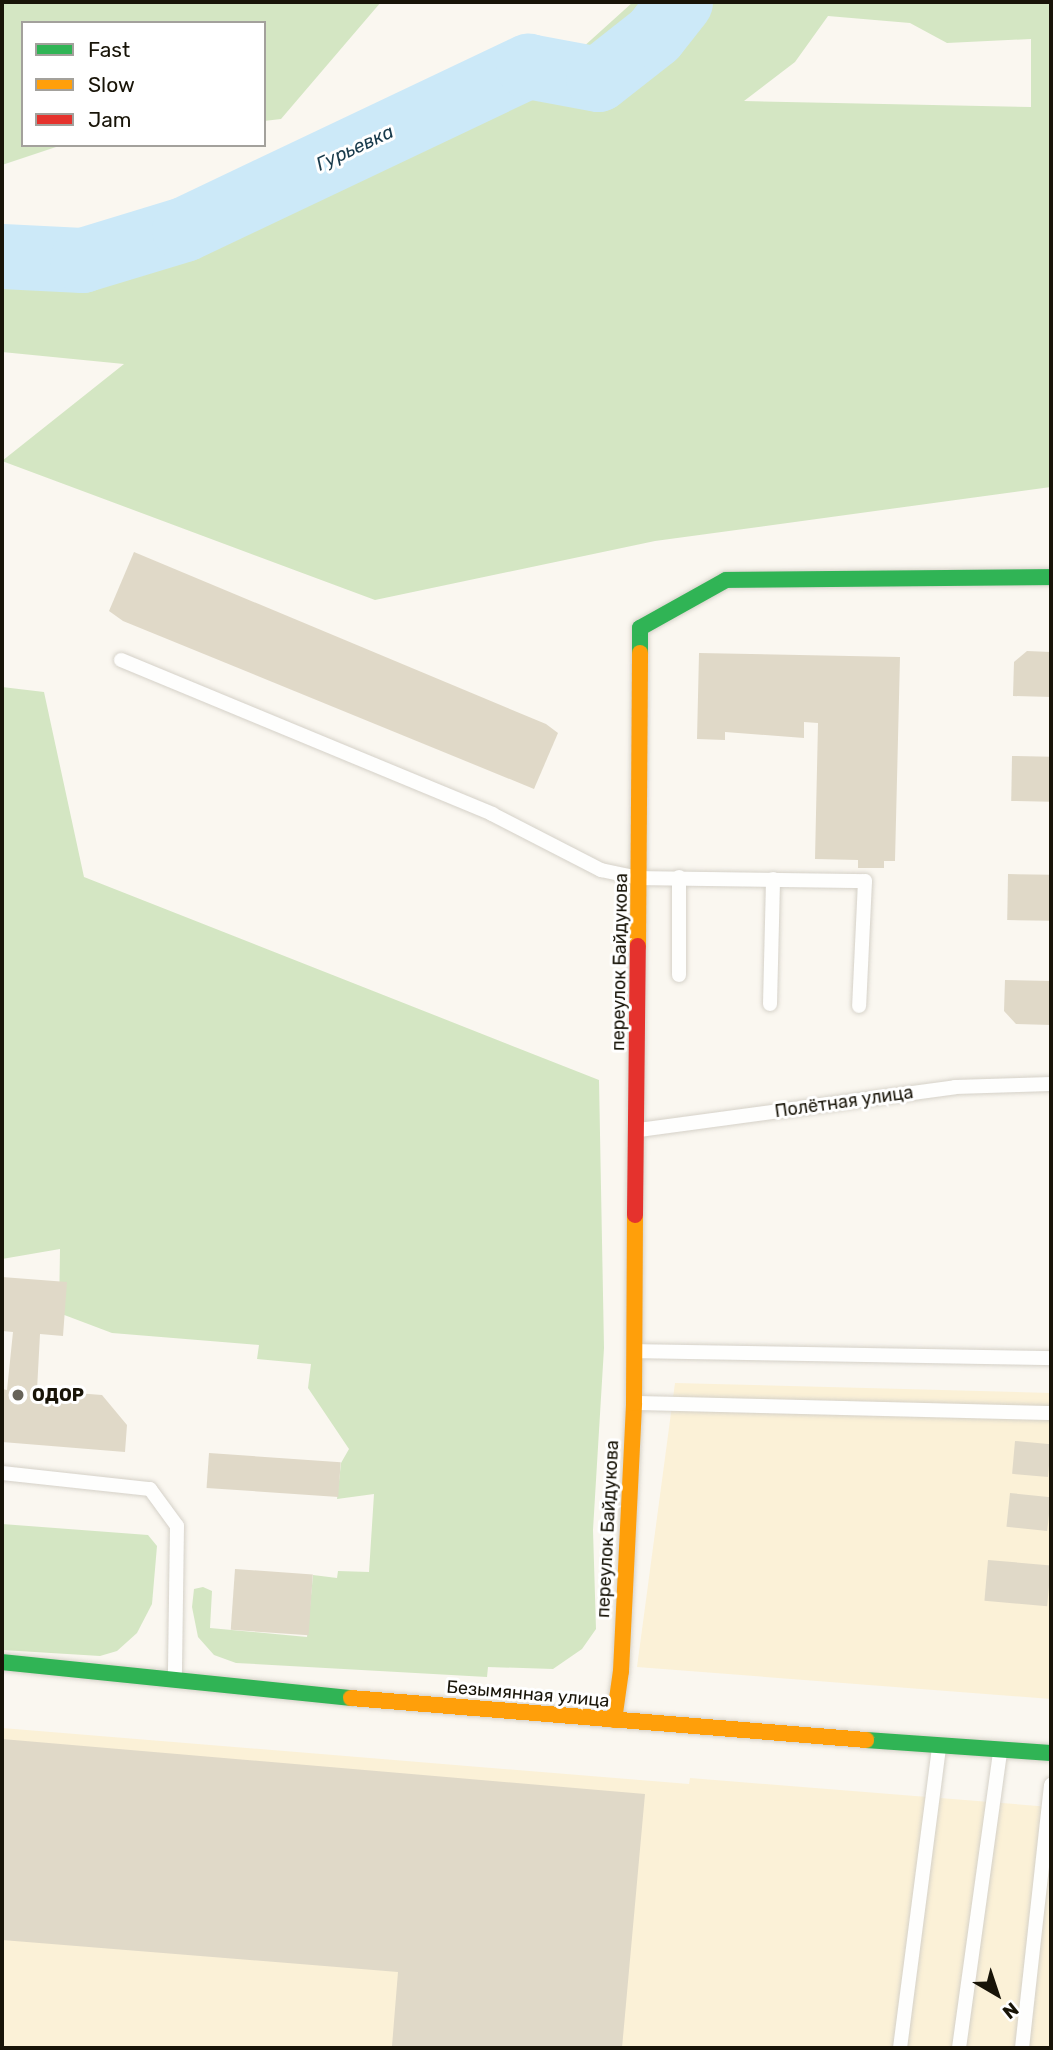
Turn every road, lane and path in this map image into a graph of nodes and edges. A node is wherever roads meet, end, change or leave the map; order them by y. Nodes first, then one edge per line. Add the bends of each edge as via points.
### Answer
1 (1051, 577) edge
2 (121, 660) dead end
3 (679, 877) junction
4 (640, 878) junction
5 (772, 879) junction
6 (679, 975) dead end
7 (770, 1004) dead end
8 (859, 1006) dead end
9 (1051, 1084) edge
10 (637, 1130) junction
11 (635, 1351) junction
12 (1051, 1358) edge
13 (634, 1403) junction
14 (1051, 1413) edge
15 (2, 1472) edge
16 (2, 1662) edge
17 (175, 1678) junction
18 (614, 1720) junction
19 (939, 1746) junction
20 (1000, 1751) junction
21 (1051, 1753) edge
22 (1051, 1785) edge
23 (900, 2048) edge
24 (959, 2048) edge
25 (1022, 2048) edge

1 - 4 street, переулок Байдукова via 726,580 639,628
2 - 4 lane via 492,814 601,870
3 - 4 lane
3 - 5 lane
3 - 6 lane
4 - 10 street, переулок Байдукова
5 - 7 lane
5 - 8 lane via 865,881
9 - 10 lane, Полётная улица via 955,1087
10 - 11 street, переулок Байдукова
11 - 12 lane
11 - 13 street, переулок Байдукова
13 - 14 lane
13 - 18 street, переулок Байдукова via 621,1671
15 - 17 lane via 150,1489 177,1526
16 - 17 street, Безымянная улица
17 - 18 street, Безымянная улица
18 - 19 street, Безымянная улица
19 - 20 street, Безымянная улица
19 - 23 lane
20 - 21 street, Безымянная улица
20 - 24 lane
22 - 25 lane

